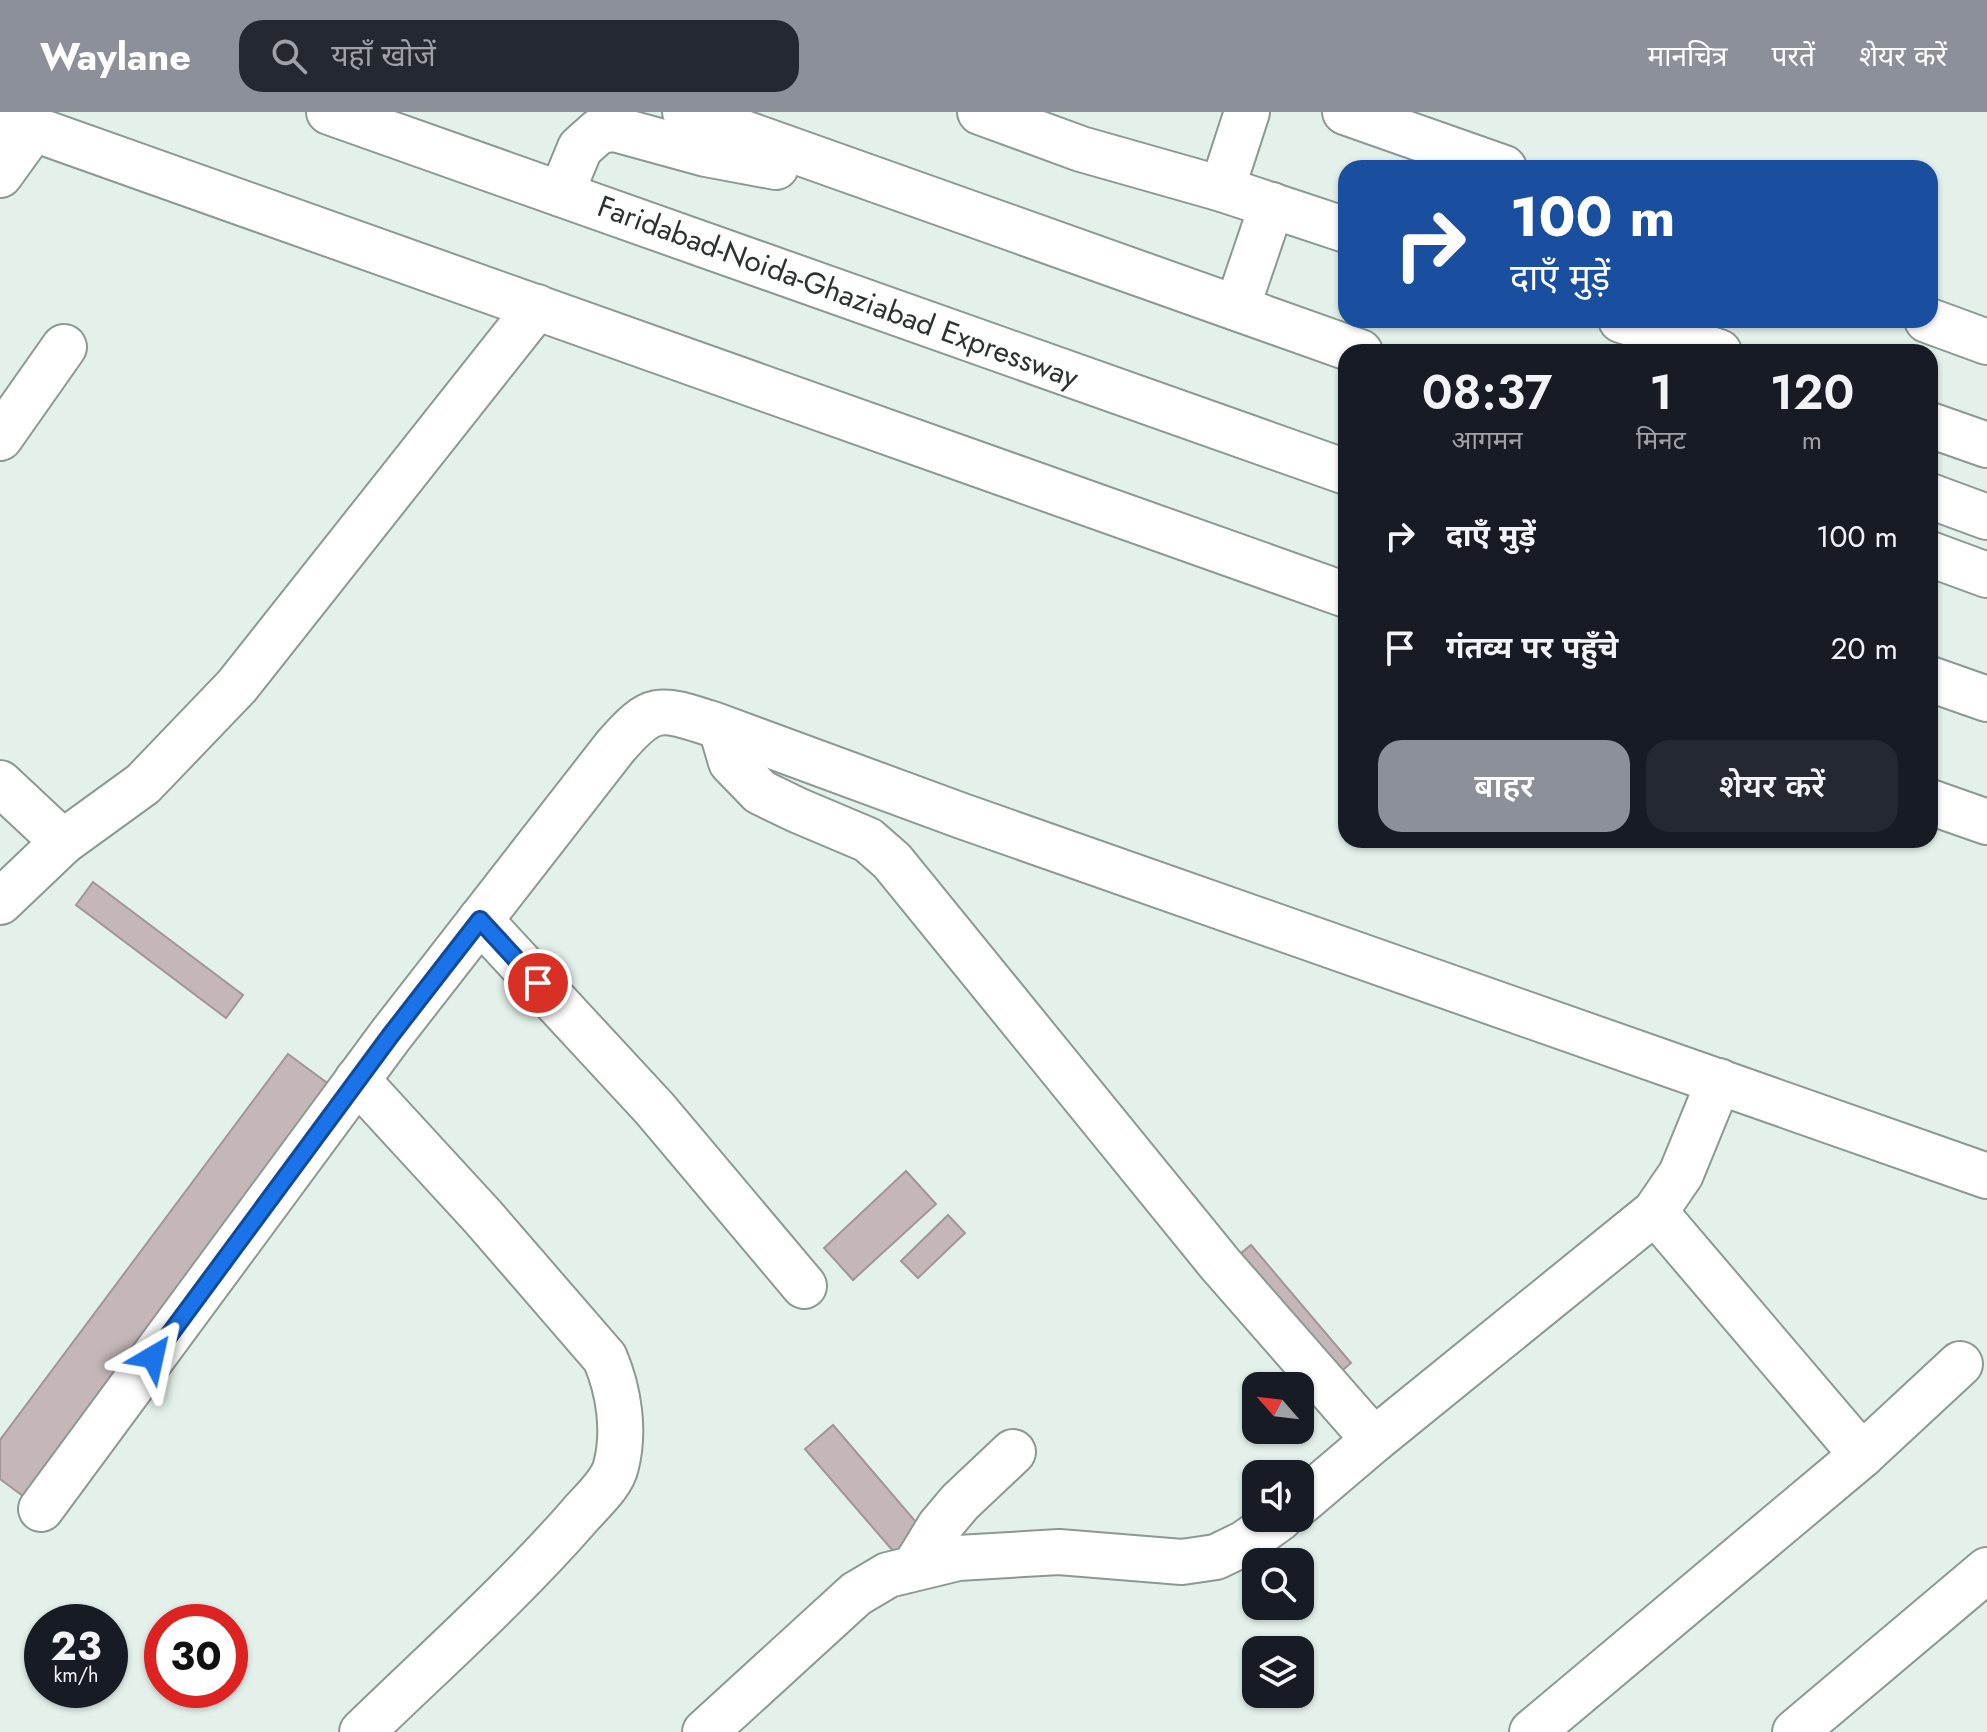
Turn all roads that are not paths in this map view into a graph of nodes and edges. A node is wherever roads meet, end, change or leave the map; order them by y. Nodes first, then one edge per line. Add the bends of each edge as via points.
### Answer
1 (329, 112) edge
2 (685, 112) edge
3 (980, 112) edge
4 (1247, 112) edge
5 (1345, 112) edge
6 (17, 122) edge
7 (809, 156) junction
8 (1481, 160) edge
9 (0, 175) edge
10 (1222, 189) junction
11 (561, 194) junction
12 (1272, 205) junction
13 (1338, 227) edge
14 (537, 307) junction
15 (1237, 308) junction
16 (1938, 324) edge
17 (1646, 328) edge
18 (1987, 342) edge
19 (1338, 344) edge
20 (1694, 344) edge
21 (64, 347) dead end
22 (1938, 428) edge
23 (0, 438) edge
24 (1987, 445) edge
25 (1338, 469) edge
26 (1938, 499) edge
27 (1987, 517) edge
28 (1938, 557) edge
29 (1987, 575) edge
30 (1338, 592) edge
31 (1938, 682) edge
32 (1987, 699) edge
33 (721, 728) junction
34 (0, 783) edge
35 (1938, 805) edge
36 (1987, 822) edge
37 (63, 842) junction
38 (0, 902) edge
39 (480, 920) junction
40 (357, 1080) junction
41 (1719, 1081) junction
42 (1987, 1176) edge
43 (1655, 1212) junction
44 (804, 1286) dead end
45 (1960, 1364) dead end
46 (1374, 1440) junction
47 (1013, 1452) dead end
48 (1862, 1455) junction
49 (1314, 1491) edge
50 (41, 1509) dead end
51 (1260, 1532) edge
52 (914, 1568) junction
53 (1979, 1592) edge
54 (362, 1732) edge
55 (705, 1732) edge
56 (1532, 1732) edge
57 (1795, 1732) edge

1 - 11 street, Faridabad-Noida-Ghaziabad Expressway
2 - 7 street
3 - 10 street via 1094,153
4 - 10 street
5 - 8 street
6 - 9 street
6 - 14 street
7 - 11 street via 784,168 615,129 599,131 580,148
7 - 15 street
10 - 12 street
11 - 25 street, Faridabad-Noida-Ghaziabad Expressway
12 - 13 street
12 - 15 street
14 - 30 street
14 - 37 street via 237,686 143,784
15 - 19 street
16 - 18 street
17 - 20 street
21 - 23 street
22 - 24 street
26 - 27 street
28 - 29 street
31 - 32 street
33 - 39 street via 680,714 659,712 639,720
33 - 41 street
33 - 46 street via 731,762 760,792 868,840 892,861 1210,1252
34 - 37 street
35 - 36 street
37 - 38 street
39 - 40 street
39 - 44 street via 655,1109
40 - 50 street
40 - 54 street via 605,1358 615,1383 620,1431 616,1469 602,1490 560,1539
41 - 42 street
41 - 43 street via 1681,1174
43 - 46 street
43 - 48 street
45 - 48 street
46 - 49 street
47 - 52 street via 939,1527
48 - 56 street
51 - 52 street via 1216,1557 1182,1562 1059,1552 958,1558
52 - 55 street via 888,1575 856,1594
53 - 57 street

